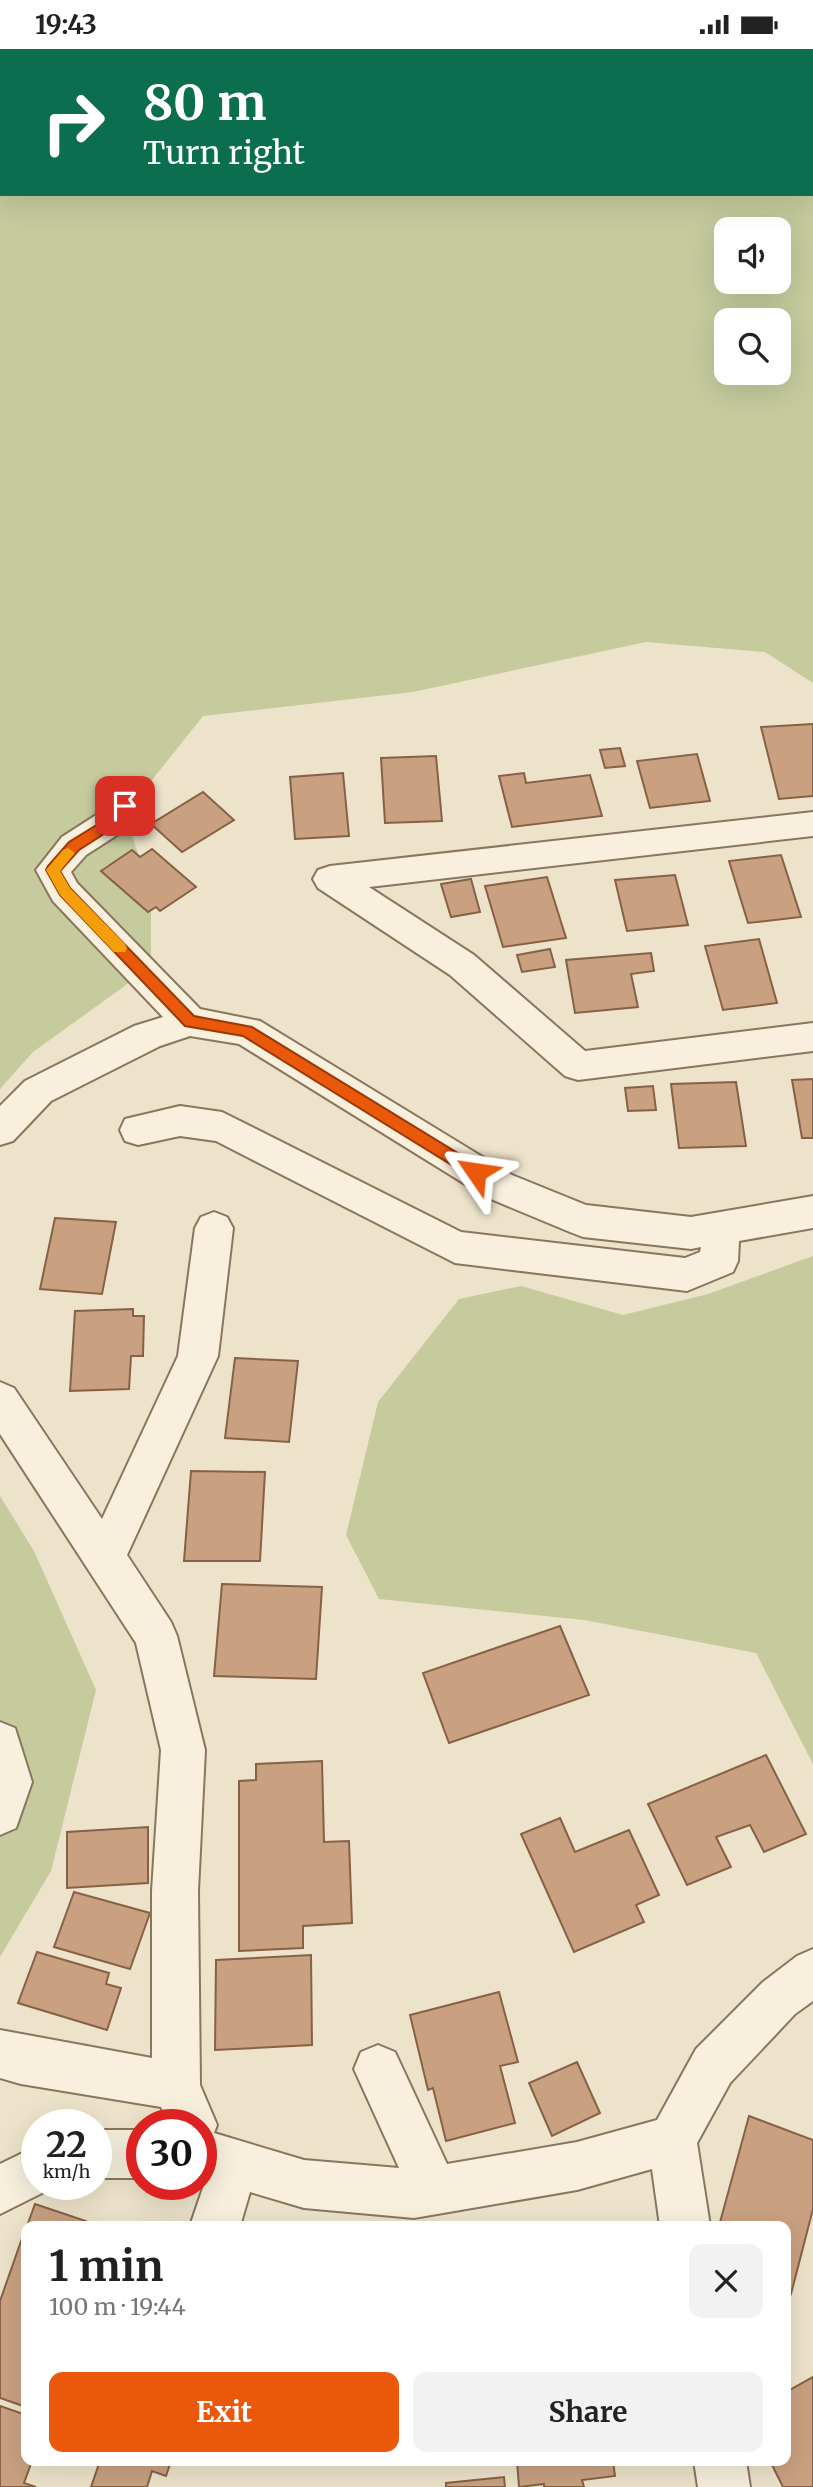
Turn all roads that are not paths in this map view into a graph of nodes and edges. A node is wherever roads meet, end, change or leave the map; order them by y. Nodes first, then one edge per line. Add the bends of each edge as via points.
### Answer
1 (134, 792) dead end
2 (813, 824) edge
3 (190, 1021) junction
4 (813, 1037) edge
5 (0, 1130) edge
6 (138, 1130) dead end
7 (813, 1212) edge
8 (721, 1226) junction
9 (214, 1228) dead end
10 (0, 1400) edge
11 (104, 1559) junction
12 (0, 1743) edge
13 (0, 1813) edge
14 (813, 1972) edge
15 (0, 2054) edge
16 (378, 2069) dead end
17 (136, 2109) edge
18 (199, 2109) edge
19 (672, 2140) junction
20 (217, 2144) edge
21 (0, 2158) edge
22 (21, 2164) edge
23 (21, 2178) edge
24 (0, 2190) edge
25 (434, 2191) junction
26 (211, 2200) edge
27 (214, 2221) edge
28 (684, 2221) edge
29 (721, 2466) edge
30 (724, 2487) edge

1 - 3 street via 116,819 74,846 53,870 65,892
2 - 4 street via 330,879 462,965 578,1066
3 - 5 street via 147,1036 38,1091
3 - 8 street via 247,1031 499,1187 583,1221 691,1233
6 - 8 street via 180,1121 222,1127 455,1247 687,1275 719,1261
7 - 8 street
9 - 11 street via 198,1356
10 - 11 street
11 - 18 street via 156,1636 183,1750 175,1891
12 - 13 street via 10,1782
14 - 19 street via 779,1998 713,2066
15 - 17 street
16 - 25 street
19 - 25 street via 577,2166
19 - 28 street
20 - 25 street via 304,2184 414,2194
21 - 22 street
23 - 24 street
26 - 27 street
29 - 30 street

